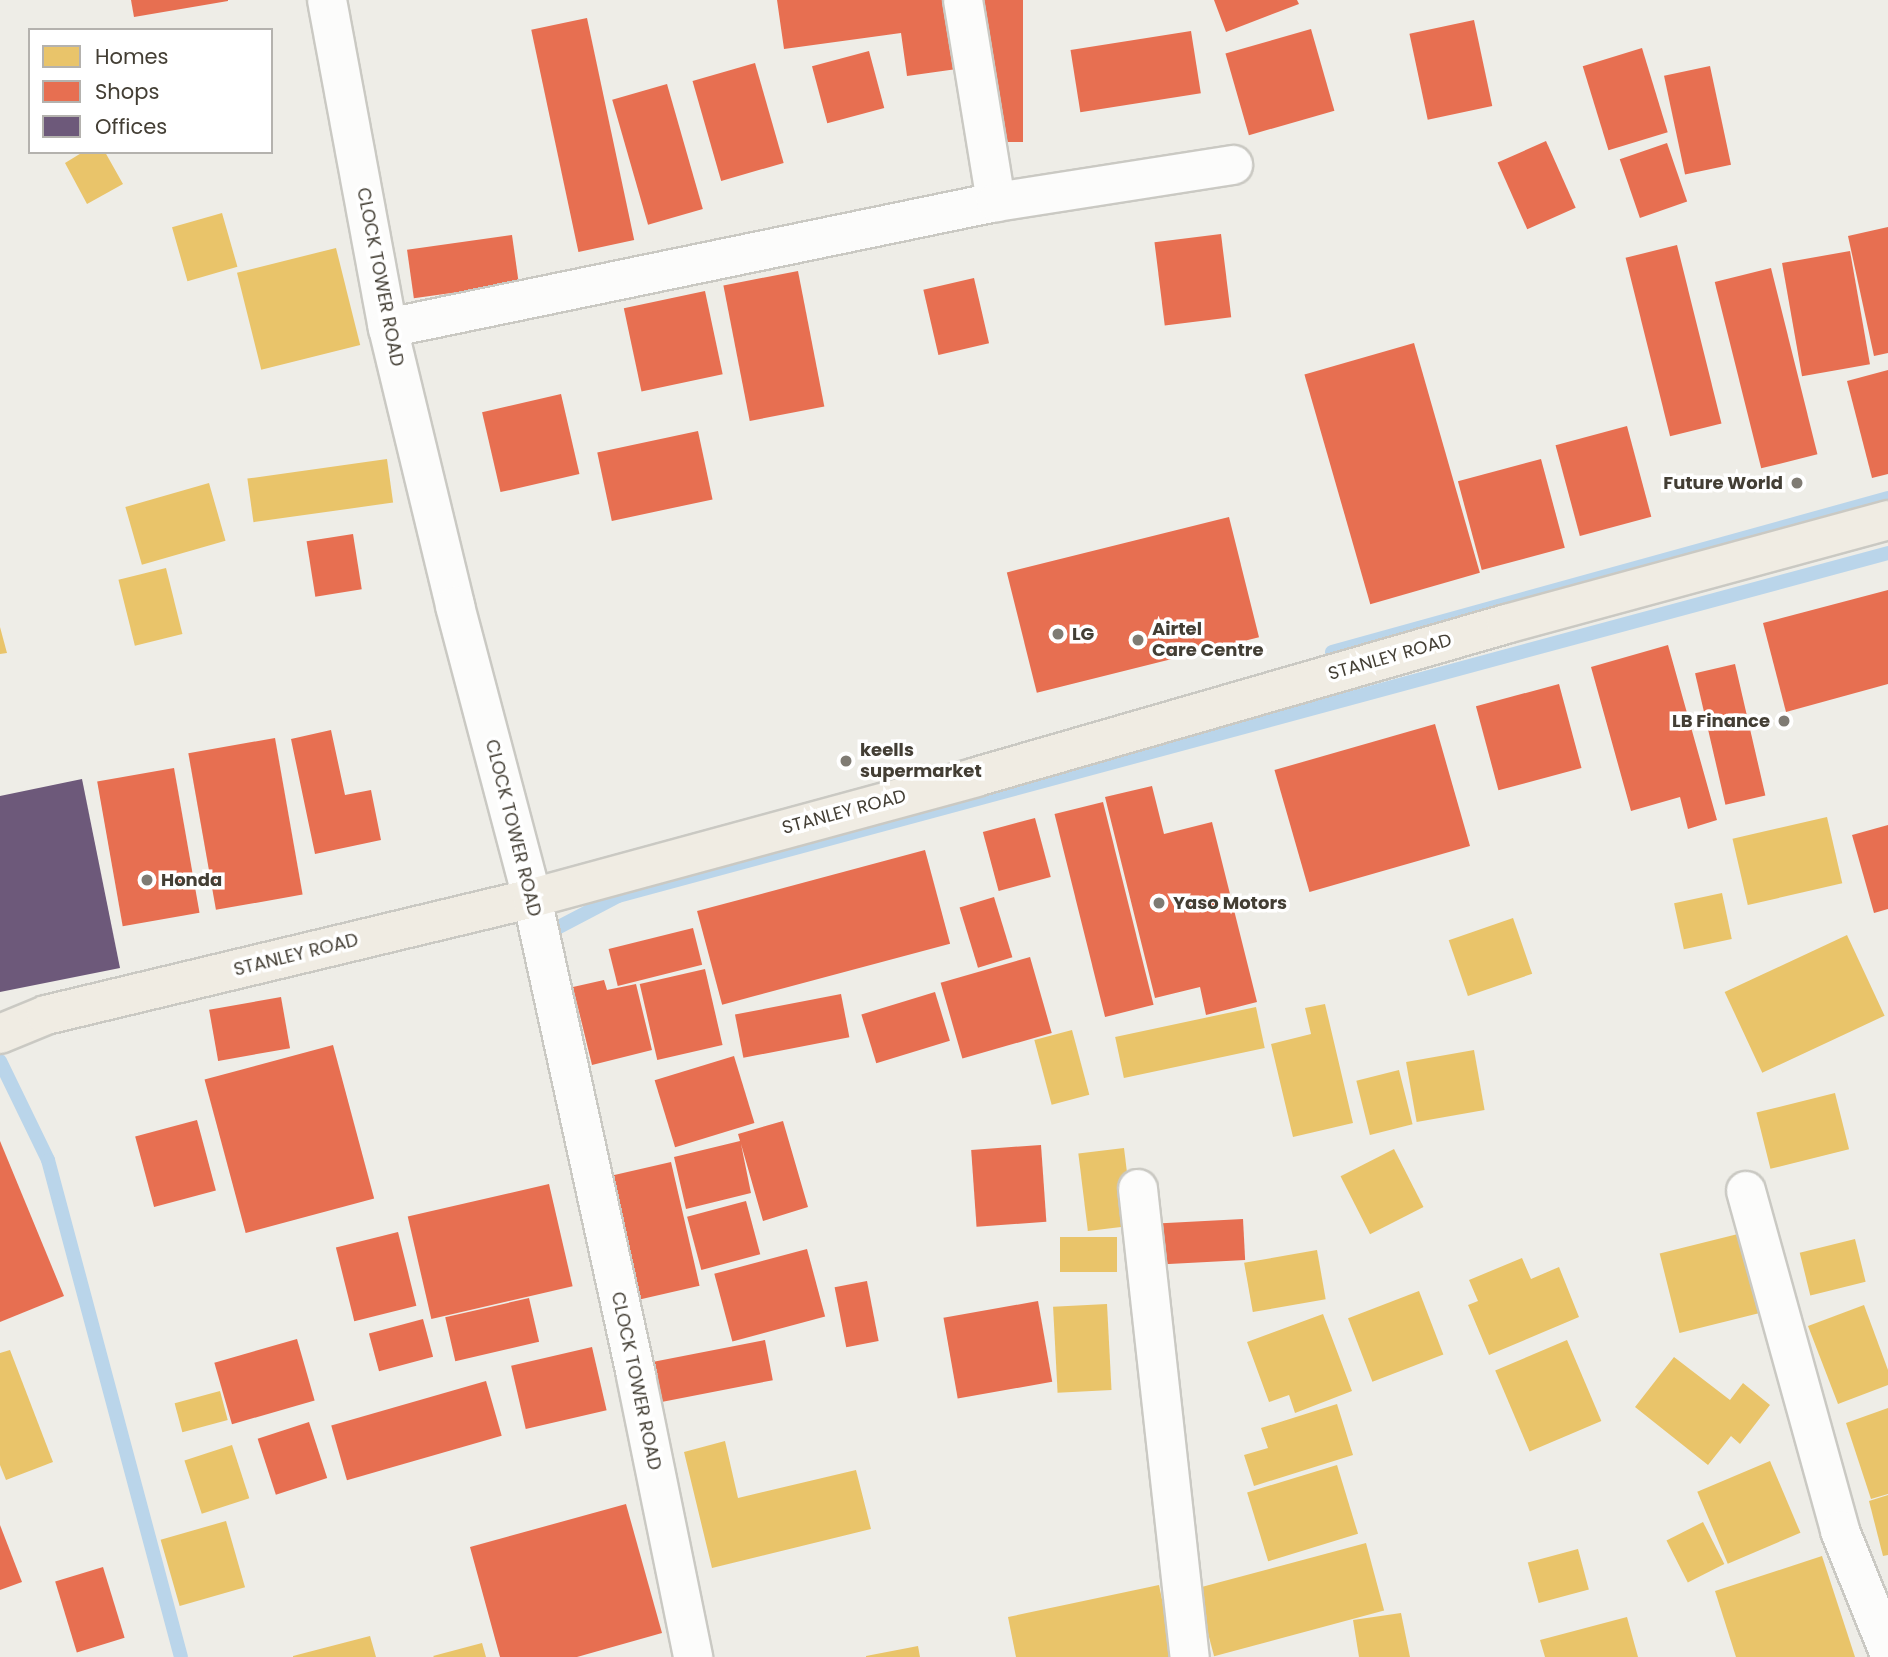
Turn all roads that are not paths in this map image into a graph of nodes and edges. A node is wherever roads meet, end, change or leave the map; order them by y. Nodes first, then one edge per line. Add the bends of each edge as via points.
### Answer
1 (327, 0) edge
2 (963, 0) edge
3 (1233, 165) dead end
4 (996, 202) junction
5 (388, 328) junction
6 (1888, 520) edge
7 (532, 898) junction
8 (0, 1034) edge
9 (1138, 1189) dead end
10 (1746, 1191) dead end
11 (1888, 1650) edge
12 (693, 1657) edge
13 (1190, 1657) edge

1 - 5 street, CLOCK TOWER ROAD
2 - 4 street
3 - 4 street
4 - 5 street
5 - 7 street, CLOCK TOWER ROAD
6 - 7 main road, STANLEY ROAD
7 - 8 main road, STANLEY ROAD via 46,1015
7 - 12 street, CLOCK TOWER ROAD
9 - 13 street
10 - 11 street via 1840,1531

